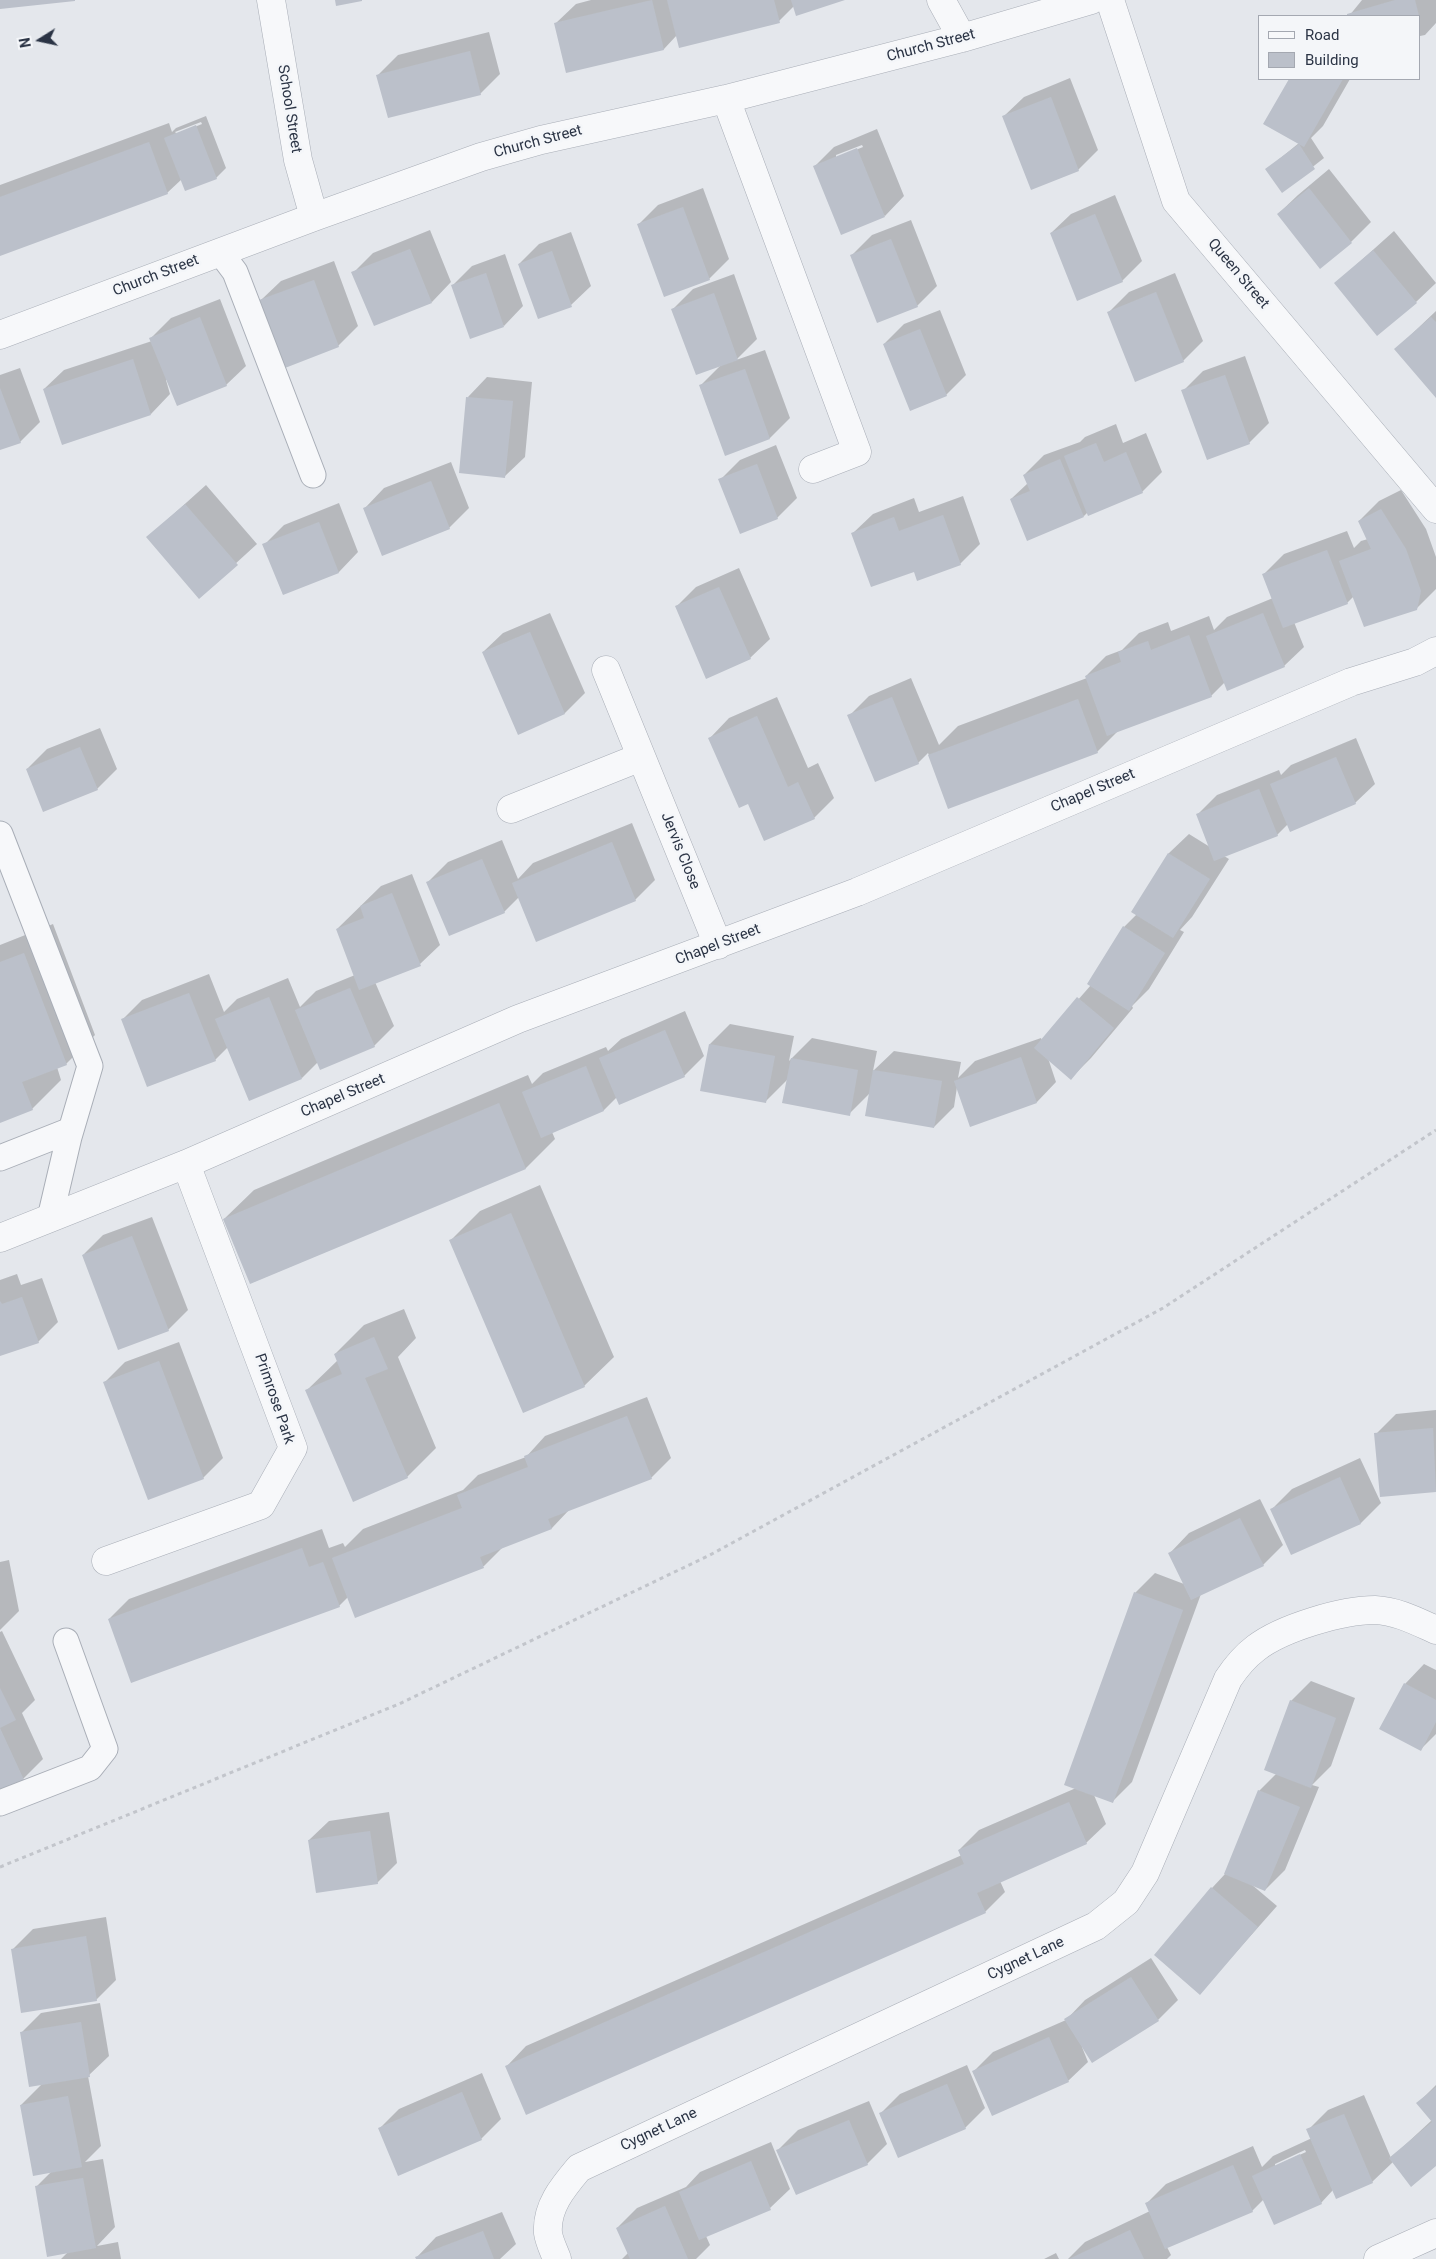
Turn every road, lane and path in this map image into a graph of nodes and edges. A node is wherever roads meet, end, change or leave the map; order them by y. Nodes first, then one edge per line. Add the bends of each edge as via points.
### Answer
1 (271, 0) edge
2 (941, 0) edge
3 (1091, 0) edge
4 (1110, 0) edge
5 (962, 38) junction
6 (726, 99) junction
7 (314, 217) junction
8 (220, 252) junction
9 (0, 335) edge
10 (812, 469) dead end
11 (314, 474) dead end
12 (1436, 509) edge
13 (1436, 651) edge
14 (606, 670) dead end
15 (641, 757) junction
16 (511, 809) dead end
17 (0, 834) edge
18 (718, 945) junction
19 (71, 1130) junction
20 (1436, 1130) edge
21 (0, 1158) edge
22 (186, 1164) junction
23 (50, 1218) junction
24 (0, 1238) edge
25 (106, 1560) dead end
26 (1436, 1630) edge
27 (66, 1641) dead end
28 (0, 1803) edge
29 (0, 1866) edge
30 (1436, 2233) edge
31 (557, 2259) edge
32 (1378, 2259) edge

1 - 7 street, School Street via 298,160
2 - 5 street
3 - 5 street, Church Street
4 - 12 street, Queen Street via 1176,201
5 - 6 street, Church Street
6 - 7 street, Church Street via 541,140 481,157
6 - 10 street via 858,452
7 - 8 street, Church Street
8 - 9 street, Church Street
8 - 11 lane via 235,272
13 - 18 street, Chapel Street via 1415,662 1351,682 857,892
14 - 15 street, Jervis Close
15 - 16 street
15 - 18 street, Jervis Close
17 - 19 lane via 90,1066
18 - 22 street, Chapel Street via 518,1019
19 - 21 lane
19 - 23 lane
20 - 29 path via 1163,1308 710,1555 399,1704
22 - 23 street, Chapel Street
22 - 25 street, Primrose Park via 293,1448 261,1505
23 - 24 street, Chapel Street
26 - 31 street, Cygnet Lane via 1407,1616 1375,1610 1344,1613 1312,1622 1257,1647 1239,1662 1228,1679 1146,1873 1126,1902 1096,1926 579,2168 561,2189 551,2208 548,2233
27 - 28 lane via 105,1749 90,1768
30 - 32 street

